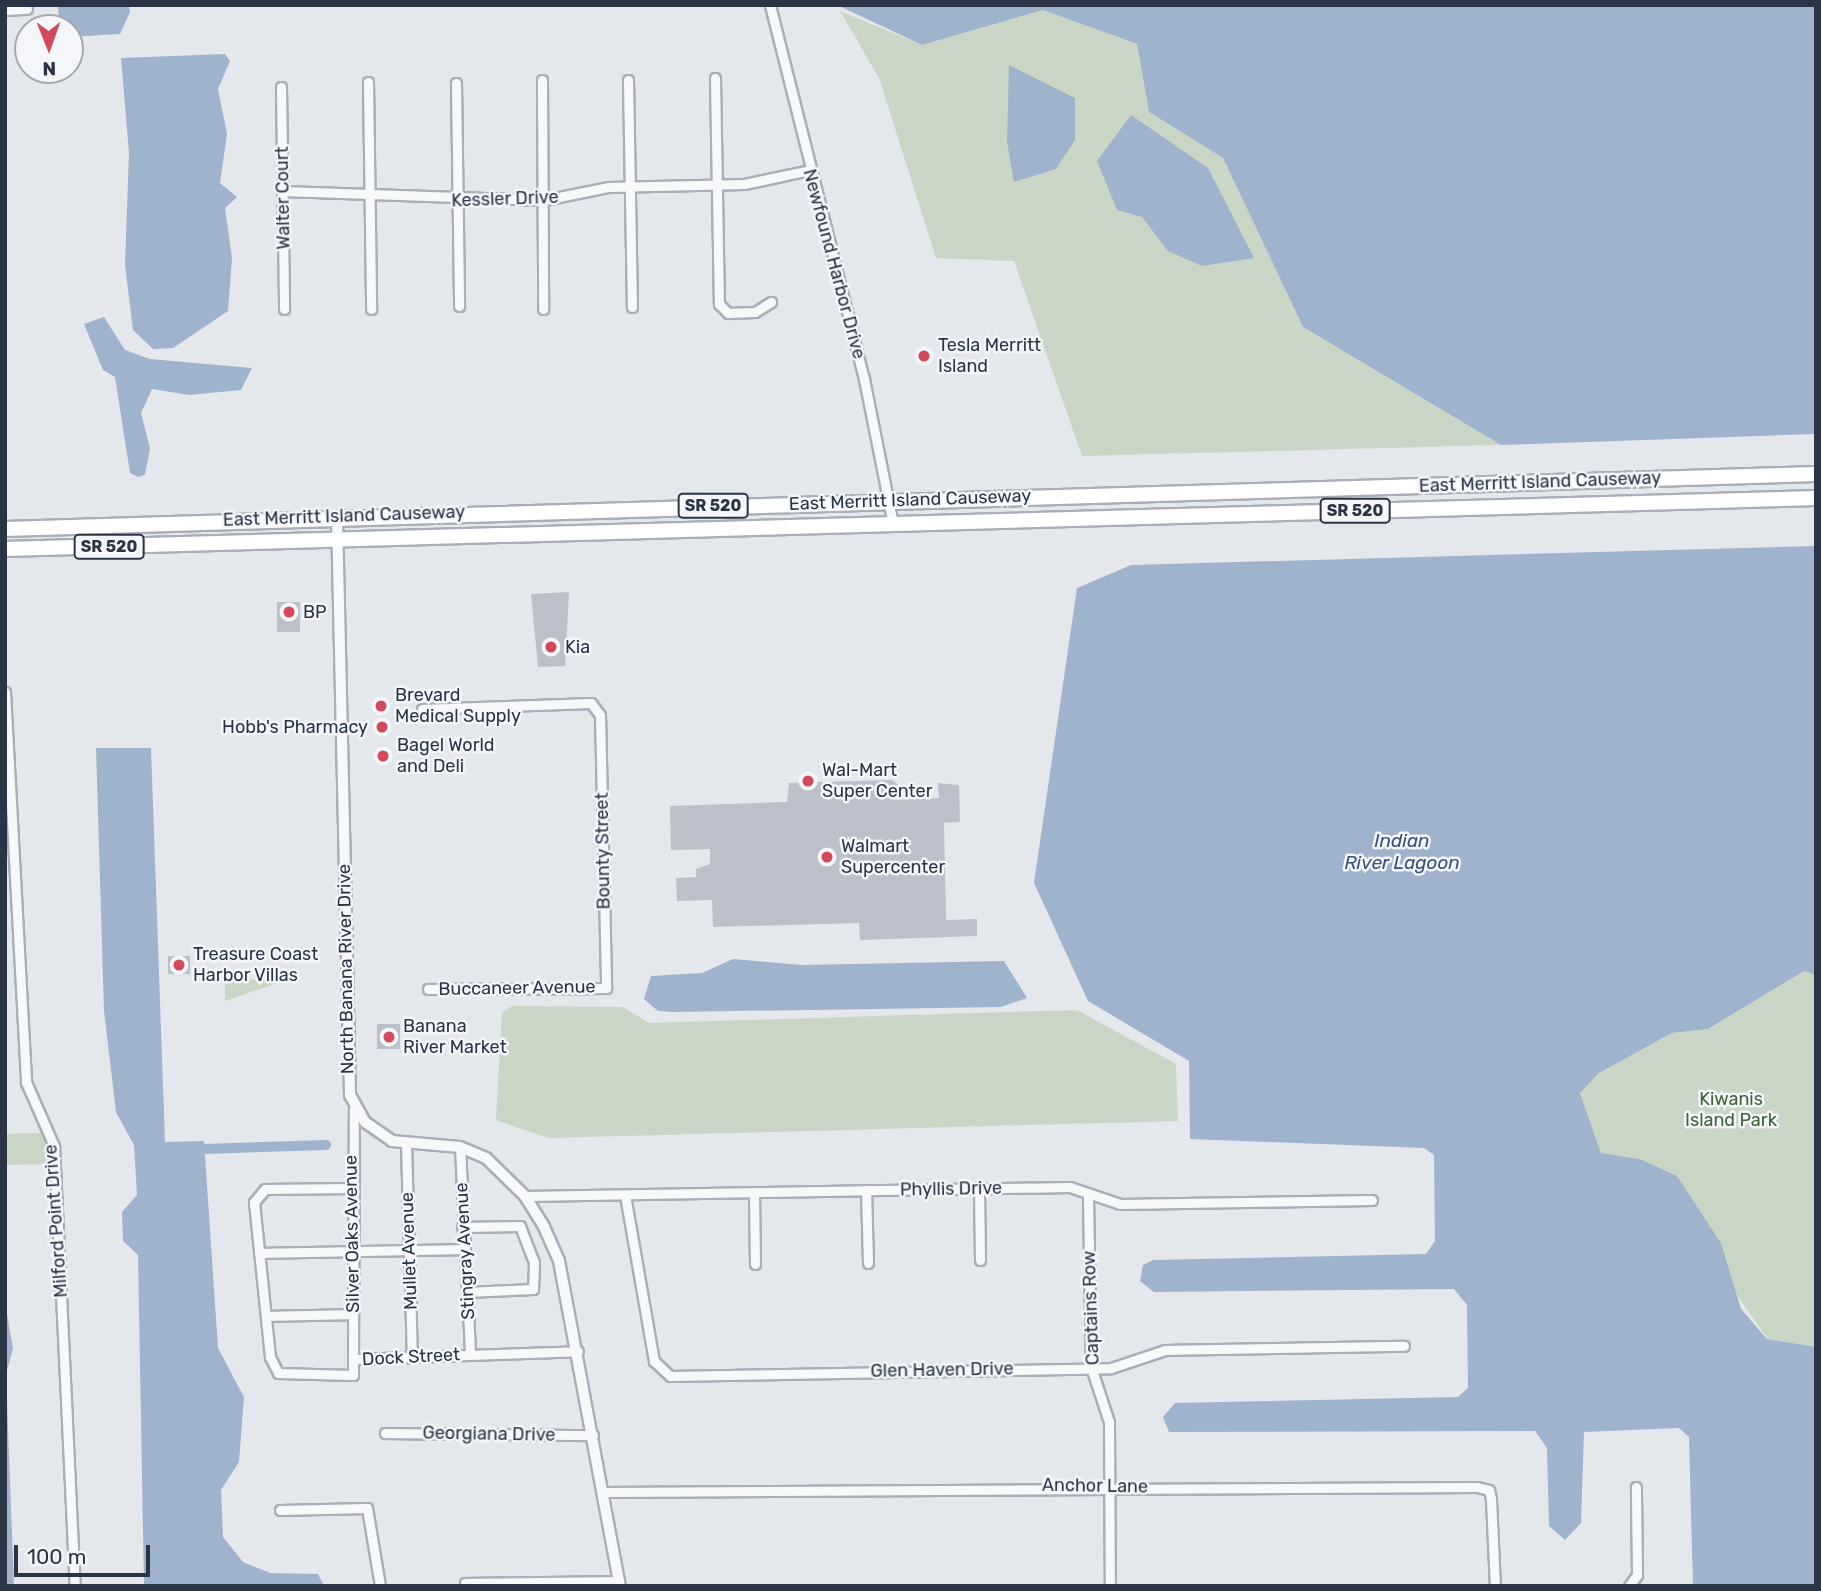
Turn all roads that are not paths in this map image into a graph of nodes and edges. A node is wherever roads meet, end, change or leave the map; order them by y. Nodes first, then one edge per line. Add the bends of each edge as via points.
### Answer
1 (770, 5) edge
2 (27, 9) dead end
3 (5, 10) edge
4 (715, 78) dead end
5 (542, 80) dead end
6 (628, 80) dead end
7 (368, 82) dead end
8 (456, 83) dead end
9 (281, 86) dead end
10 (810, 170) junction
11 (717, 184) junction
12 (631, 185) junction
13 (370, 190) junction
14 (283, 191) junction
15 (544, 200) junction
16 (457, 202) junction
17 (771, 302) dead end
18 (458, 306) dead end
19 (632, 307) dead end
20 (284, 309) dead end
21 (371, 309) dead end
22 (543, 309) dead end
23 (1816, 474) edge
24 (1816, 498) edge
25 (891, 500) junction
26 (337, 517) junction
27 (894, 524) junction
28 (5, 529) edge
29 (337, 542) junction
30 (5, 549) edge
31 (5, 692) edge
32 (422, 709) dead end
33 (606, 988) joint
34 (428, 989) dead end
35 (354, 1109) junction
36 (405, 1144) junction
37 (460, 1147) junction
38 (352, 1188) junction
39 (979, 1188) junction
40 (866, 1190) junction
41 (754, 1193) junction
42 (625, 1195) junction
43 (525, 1196) junction
44 (1088, 1197) junction
45 (1372, 1200) dead end
46 (462, 1227) junction
47 (464, 1249) junction
48 (409, 1250) junction
49 (353, 1251) junction
50 (258, 1253) junction
51 (980, 1260) dead end
52 (868, 1263) dead end
53 (755, 1264) dead end
54 (467, 1292) junction
55 (353, 1314) junction
56 (267, 1316) junction
57 (1404, 1346) dead end
58 (578, 1351) junction
59 (470, 1354) junction
60 (412, 1358) junction
61 (353, 1359) junction
62 (1091, 1367) junction
63 (385, 1433) dead end
64 (593, 1435) junction
65 (1108, 1485) junction
66 (1636, 1488) dead end
67 (603, 1492) junction
68 (280, 1510) dead end
69 (465, 1583) dead end
70 (619, 1583) edge
71 (75, 1586) edge
72 (380, 1586) edge
73 (1110, 1586) edge
74 (1494, 1586) edge
75 (1629, 1586) edge

1 - 10 street, Newfound Harbor Drive
2 - 3 street
4 - 11 street
5 - 15 street
6 - 12 street
7 - 13 street
8 - 16 street
9 - 14 street, Walter Court
10 - 11 street, Kessler Drive
10 - 25 street, Newfound Harbor Drive
11 - 12 street, Kessler Drive
11 - 17 street via 719,304 729,313 755,312
12 - 15 street, Kessler Drive
12 - 19 street
13 - 14 street, Kessler Drive
13 - 16 street, Kessler Drive
13 - 21 street
14 - 20 street, Walter Court
15 - 16 street, Kessler Drive
15 - 22 street
16 - 18 street
23 - 25 main road, East Merritt Island Causeway / SR 520
24 - 27 main road, East Merritt Island Causeway / SR 520
25 - 26 main road, East Merritt Island Causeway / SR 520
25 - 27 street, Newfound Harbor Drive
26 - 28 main road, East Merritt Island Causeway / SR 520
26 - 29 street, North Banana River Drive
27 - 29 main road, East Merritt Island Causeway / SR 520
29 - 30 main road, East Merritt Island Causeway / SR 520
29 - 35 street, North Banana River Drive via 346,1067
31 - 71 street, Milford Point Drive via 26,1082 54,1146
32 - 33 street, Bounty Street via 591,703 600,715
33 - 34 street, Buccaneer Avenue
35 - 36 street via 380,1134
35 - 38 street, Silver Oaks Avenue
36 - 37 street
36 - 48 street, Mullet Avenue
37 - 43 street via 486,1158
37 - 46 street, Stingray Avenue
38 - 49 street, Silver Oaks Avenue
38 - 50 street via 265,1189 254,1202
39 - 40 street, Phyllis Drive
39 - 44 street, Phyllis Drive via 1070,1187
39 - 51 street
40 - 41 street, Phyllis Drive
40 - 52 street
41 - 42 street, Phyllis Drive
41 - 53 street
42 - 43 street, Phyllis Drive
42 - 62 street, Glen Haven Drive via 654,1361 663,1374
43 - 58 street via 559,1261
44 - 45 street, Phyllis Drive via 1120,1205
44 - 62 street, Captains Row
46 - 47 street, Stingray Avenue
46 - 54 street via 520,1226 534,1262 533,1289
47 - 48 street
47 - 54 street, Stingray Avenue
48 - 49 street
48 - 60 street, Mullet Avenue
49 - 50 street
49 - 55 street, Silver Oaks Avenue
50 - 56 street
54 - 59 street, Stingray Avenue
55 - 56 street
55 - 61 street, Silver Oaks Avenue
56 - 61 street, Dock Street via 270,1357 283,1376 354,1375
57 - 62 street, Glen Haven Drive via 1165,1350 1111,1368
58 - 59 street, Dock Street
58 - 64 street
59 - 60 street, Dock Street
60 - 61 street, Dock Street
62 - 65 street, Captains Row via 1109,1422
63 - 64 street, Georgiana Drive
64 - 67 street
65 - 67 street, Anchor Lane
65 - 73 street, Captains Row
65 - 74 street, Anchor Lane via 1183,1492 1478,1487 1489,1490 1491,1499
66 - 75 street via 1637,1575
67 - 70 street
68 - 72 street via 367,1508
69 - 70 street

